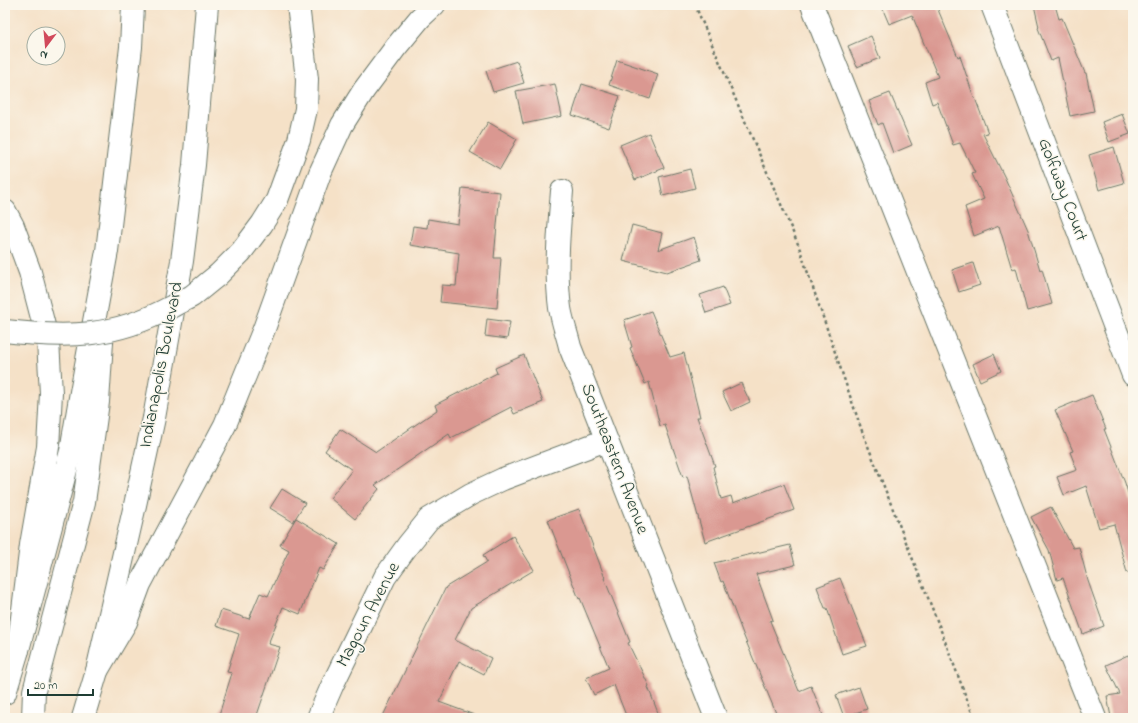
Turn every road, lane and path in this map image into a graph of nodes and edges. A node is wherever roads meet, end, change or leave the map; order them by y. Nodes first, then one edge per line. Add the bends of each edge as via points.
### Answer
1 (133, 5) edge
2 (206, 5) edge
3 (298, 5) edge
4 (434, 5) edge
5 (695, 5) edge
6 (812, 5) edge
7 (992, 5) edge
8 (562, 191) dead end
9 (5, 211) edge
10 (107, 251) junction
11 (5, 331) edge
12 (1133, 375) edge
13 (606, 440) junction
14 (18, 650) junction
15 (97, 671) junction
16 (5, 693) edge
17 (33, 718) edge
18 (83, 718) edge
19 (318, 718) edge
20 (716, 718) edge
21 (974, 718) edge
22 (1095, 718) edge

1 - 10 main road via 131,47
2 - 15 main road, Indianapolis Boulevard via 194,165 182,260 154,418
3 - 11 main road, bridge via 307,79 306,109 299,140 278,200 241,252 218,275 191,296 155,316 125,327 97,333 61,335
4 - 15 main road via 396,47 342,125 320,173 264,329 225,425 140,584 126,622
5 - 21 path via 798,244 862,432
6 - 22 main road
7 - 12 main road, Golfway Court
8 - 13 main road, Southeastern Avenue via 558,249 560,308 570,347
9 - 14 main road via 30,272 48,341 51,393 48,447 31,545
10 - 14 main road via 71,451
10 - 17 main road via 98,402 84,502 34,691
13 - 19 main road, Magoun Avenue via 503,479 471,494 429,519 385,577
13 - 20 main road, Southeastern Avenue
14 - 16 main road
15 - 18 main road, Indianapolis Boulevard

